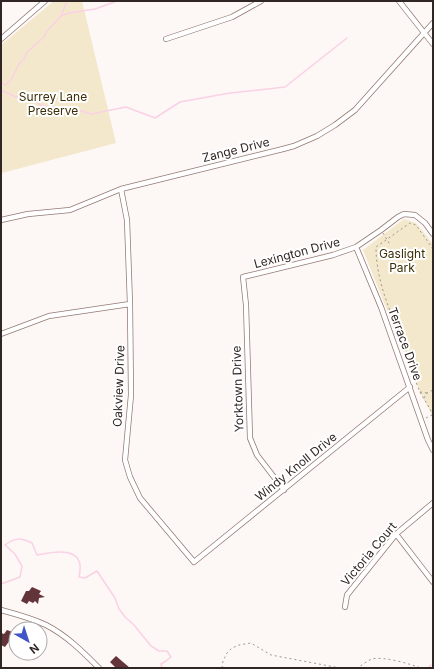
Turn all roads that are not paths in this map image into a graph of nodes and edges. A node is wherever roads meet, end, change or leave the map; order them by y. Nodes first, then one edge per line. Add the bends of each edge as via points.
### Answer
1 (45, 1) edge
2 (261, 1) edge
3 (399, 1) edge
4 (433, 23) edge
5 (424, 32) junction
6 (1, 39) edge
7 (166, 39) dead end
8 (433, 44) edge
9 (121, 189) junction
10 (1, 220) edge
11 (433, 234) edge
12 (356, 247) junction
13 (243, 277) joint
14 (130, 304) junction
15 (1, 334) edge
16 (410, 387) junction
17 (433, 450) edge
18 (284, 490) junction
19 (433, 503) edge
20 (396, 534) junction
21 (194, 562) joint
22 (433, 582) edge
23 (345, 607) dead end
24 (1, 610) edge
25 (99, 668) edge

1 - 6 street
2 - 7 street via 232,17
3 - 5 street
4 - 5 street, Zange Drive
5 - 8 street
5 - 9 street, Zange Drive via 355,110 317,136 289,148
9 - 10 street, Zange Drive via 70,210 28,214
9 - 14 street, Oakview Drive via 128,220
11 - 12 street, Lexington Drive via 416,215 404,214
12 - 13 street, Lexington Drive
12 - 16 street, Terrace Drive
13 - 18 street, Yorktown Drive via 250,438 257,455
14 - 15 street via 49,316
14 - 21 street, Oakview Drive via 131,395 125,451 127,468 140,498
16 - 17 street, Terrace Drive
16 - 18 street, Windy Knoll Drive
18 - 21 street, Windy Knoll Drive
19 - 20 street, Victoria Court
20 - 22 street
20 - 23 street, Victoria Court via 347,595
24 - 25 street via 47,625 74,644

